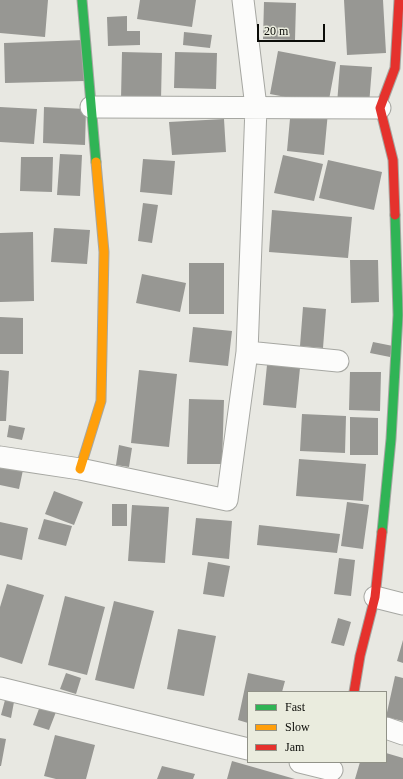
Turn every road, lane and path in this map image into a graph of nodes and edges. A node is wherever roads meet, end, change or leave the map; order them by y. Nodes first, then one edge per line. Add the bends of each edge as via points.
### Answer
1 (82, 0) edge
2 (243, 0) edge
3 (399, 0) edge
4 (91, 107) junction
5 (256, 108) junction
6 (380, 108) junction
7 (398, 160) edge
8 (400, 316) edge
9 (247, 352) junction
10 (338, 361) dead end
11 (397, 438) edge
12 (0, 456) edge
13 (80, 469) junction
14 (375, 597) junction
15 (403, 604) edge
16 (0, 688) edge
17 (354, 691) edge
18 (387, 728) edge
19 (403, 734) edge
20 (247, 749) edge
21 (304, 763) edge
22 (332, 770) edge

1 - 4 street
2 - 5 street
3 - 6 street via 395,68
4 - 5 street
4 - 13 street via 104,252 101,400
5 - 6 street
5 - 9 street
6 - 7 street
7 - 8 street
8 - 11 street
9 - 10 street
9 - 13 street via 227,500
11 - 14 street
12 - 13 street
14 - 15 street
14 - 17 street
16 - 20 street
18 - 19 street
21 - 22 street

